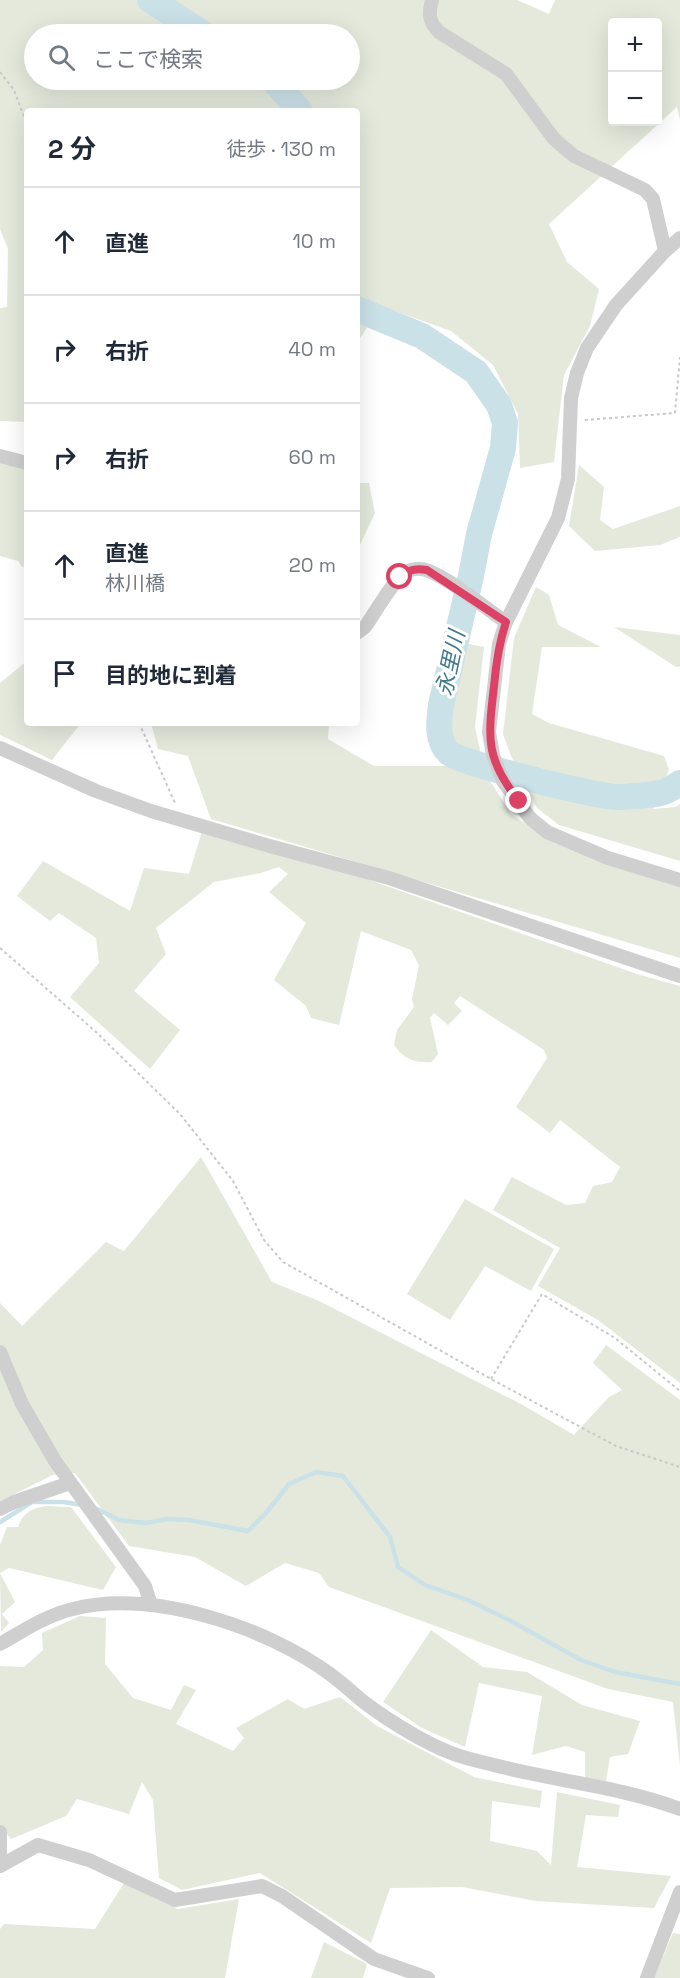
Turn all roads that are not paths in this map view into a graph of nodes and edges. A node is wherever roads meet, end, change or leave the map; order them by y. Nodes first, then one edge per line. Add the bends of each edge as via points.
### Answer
1 (432, 0) edge
2 (680, 238) edge
3 (665, 251) junction
4 (0, 456) edge
5 (24, 462) edge
6 (506, 622) junction
7 (360, 631) edge
8 (0, 748) edge
9 (680, 880) edge
10 (680, 976) edge
11 (0, 1352) edge
12 (70, 1483) junction
13 (0, 1509) edge
14 (151, 1605) junction
15 (0, 1644) edge
16 (680, 1809) edge
17 (0, 1832) edge
18 (0, 1860) edge
19 (0, 1866) edge
20 (680, 1892) edge
21 (428, 1978) edge
22 (647, 1978) edge

1 - 3 street via 429,19 433,26 506,74 554,139 574,156 645,190 653,199
2 - 3 street
3 - 6 street via 616,305 587,348 571,398 568,479 558,518
4 - 5 street
6 - 7 street via 427,570 417,569 400,577
6 - 9 street via 499,644 489,732 503,781 530,818 547,832 608,858
8 - 10 street via 96,791 181,820 389,878
11 - 12 street via 22,1404
12 - 13 street
12 - 14 street via 145,1586
14 - 15 street via 92,1605 71,1610 32,1625
14 - 16 street via 228,1622 286,1646 330,1673 367,1704 452,1754
17 - 18 street
19 - 21 street via 38,1845 88,1860 176,1900 262,1886 374,1959
20 - 22 street

